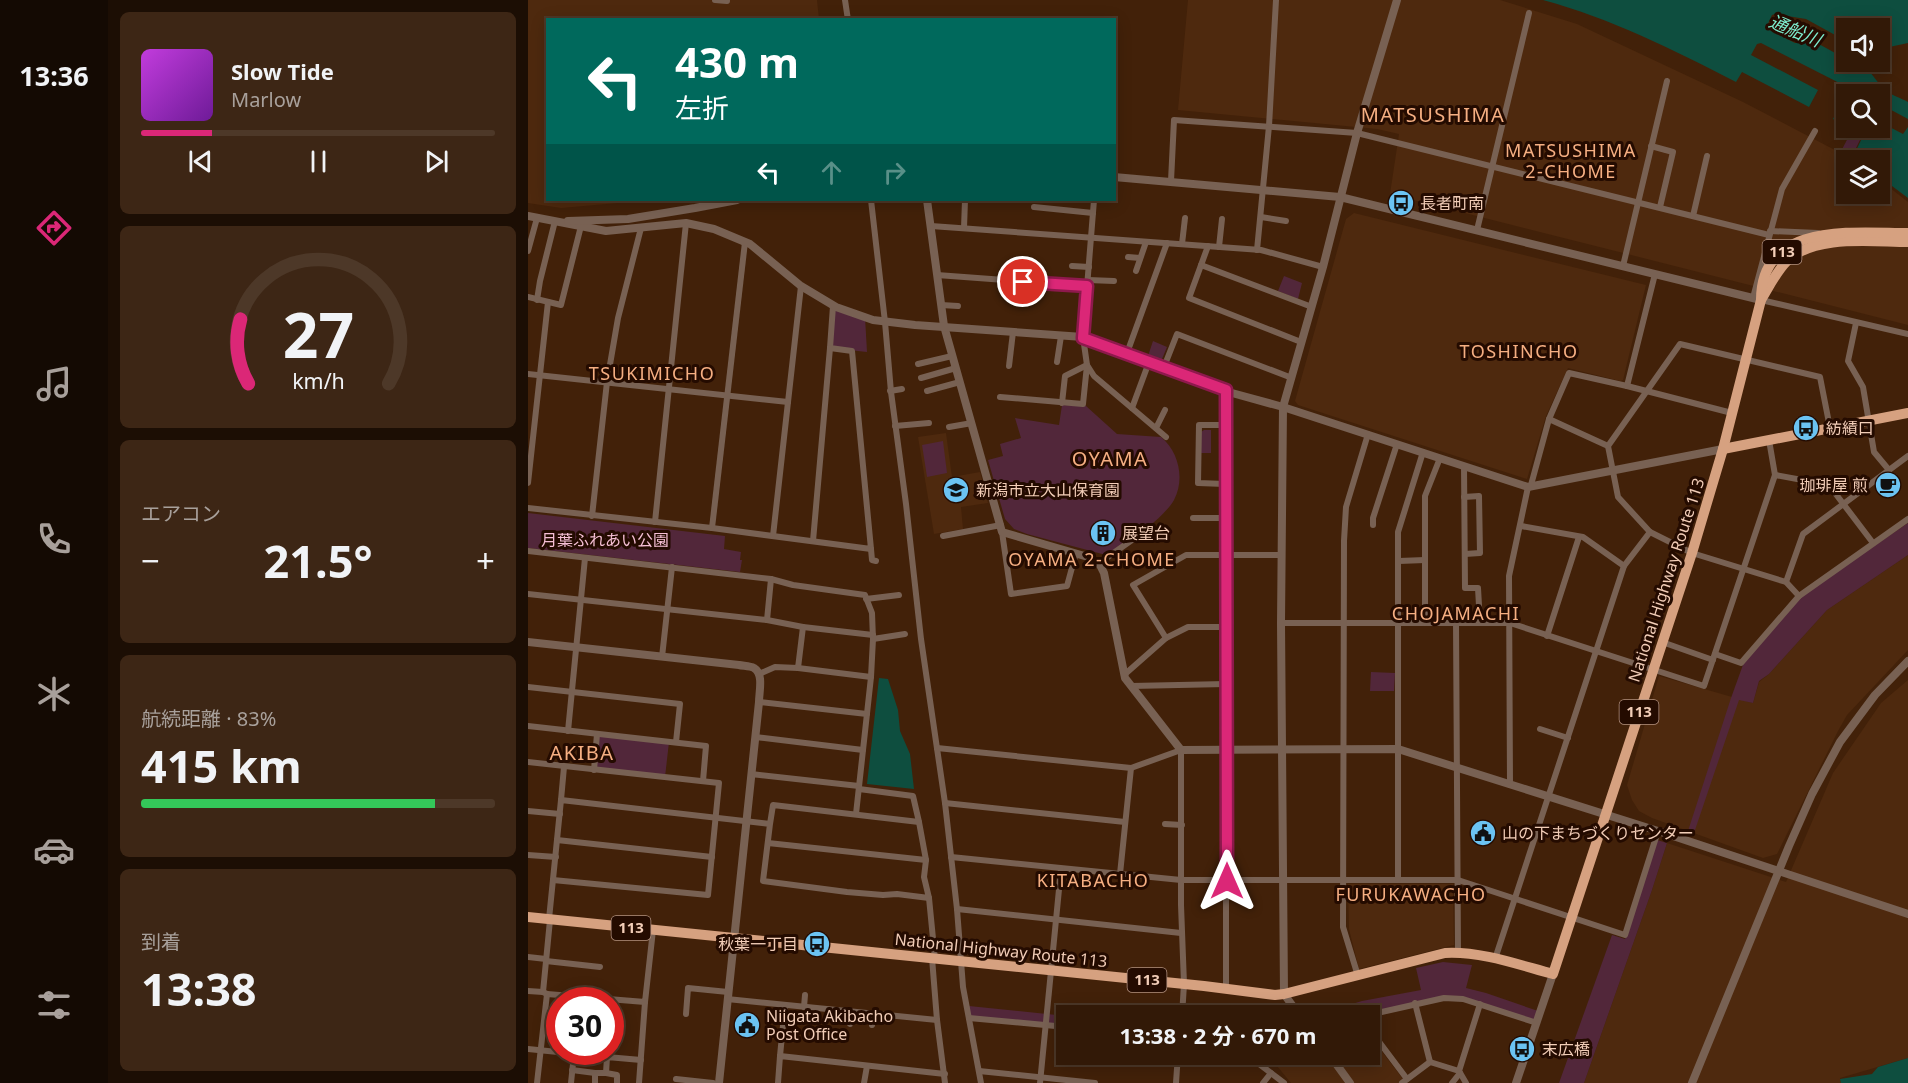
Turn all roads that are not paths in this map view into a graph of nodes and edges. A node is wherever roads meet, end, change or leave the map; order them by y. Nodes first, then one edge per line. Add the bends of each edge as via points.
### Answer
1 (715, 0) edge
2 (845, 0) edge
3 (1276, 0) edge
4 (1397, 0) edge
5 (727, 1) edge
6 (1529, 13) dead end
7 (848, 18) edge
8 (1667, 81) dead end
9 (1269, 126) junction
10 (1815, 131) dead end
11 (1357, 133) junction
12 (1651, 146) junction
13 (1707, 156) dead end
14 (1492, 166) junction
15 (1116, 177) edge
16 (1171, 182) junction
17 (1263, 191) junction
18 (1340, 197) junction
19 (731, 201) edge
20 (871, 201) edge
21 (927, 201) edge
22 (965, 201) edge
23 (1094, 201) edge
24 (1637, 202) junction
25 (1034, 207) dead end
26 (1660, 207) junction
27 (1093, 213) junction
28 (1693, 216) junction
29 (532, 217) edge
30 (1261, 217) junction
31 (1185, 218) dead end
32 (1222, 219) dead end
33 (1286, 220) dead end
34 (556, 222) junction
35 (686, 223) junction
36 (581, 226) junction
37 (931, 226) junction
38 (641, 228) junction
39 (964, 228) junction
40 (1477, 230) junction
41 (1770, 233) junction
42 (1908, 233) edge
43 (1091, 237) junction
44 (1833, 238) junction
45 (745, 242) junction
46 (1146, 242) junction
47 (1908, 242) edge
48 (1167, 243) junction
49 (1182, 244) junction
50 (1208, 246) junction
51 (1220, 247) junction
52 (1257, 250) junction
53 (528, 251) edge
54 (1128, 257) dead end
55 (1140, 258) junction
56 (1201, 265) junction
57 (1072, 266) dead end
58 (1623, 266) junction
59 (1089, 267) junction
60 (1323, 267) junction
61 (1136, 272) dead end
62 (1655, 274) junction
63 (937, 275) junction
64 (1114, 281) dead end
65 (1088, 283) junction
66 (801, 286) junction
67 (528, 297) edge
68 (537, 300) junction
69 (1761, 300) junction
70 (548, 302) junction
71 (941, 305) junction
72 (833, 306) junction
73 (958, 306) dead end
74 (1312, 307) junction
75 (885, 322) junction
76 (1856, 322) junction
77 (944, 327) junction
78 (1013, 332) junction
79 (1908, 334) edge
80 (1061, 336) junction
81 (1083, 338) junction
82 (1301, 342) junction
83 (830, 348) junction
84 (1127, 354) junction
85 (952, 356) junction
86 (1746, 360) junction
87 (1057, 362) dead end
88 (1149, 362) junction
89 (918, 364) dead end
90 (1087, 365) junction
91 (1008, 366) dead end
92 (1164, 367) junction
93 (956, 368) junction
94 (528, 374) edge
95 (540, 376) junction
96 (921, 378) dead end
97 (1292, 378) junction
98 (607, 382) junction
99 (960, 382) junction
100 (1627, 386) junction
101 (668, 389) junction
102 (902, 389) dead end
103 (1226, 390) junction
104 (890, 391) junction
105 (927, 391) dead end
106 (1647, 392) junction
107 (727, 395) junction
108 (999, 397) dead end
109 (788, 402) junction
110 (1062, 403) junction
111 (1283, 407) junction
112 (1132, 408) junction
113 (1165, 410) dead end
114 (1733, 413) junction
115 (1908, 413) edge
116 (1549, 419) junction
117 (1869, 421) junction
118 (929, 423) dead end
119 (972, 423) junction
120 (895, 426) junction
121 (1225, 426) junction
122 (949, 427) dead end
123 (1156, 428) junction
124 (1830, 428) junction
125 (1368, 434) junction
126 (1166, 437) dead end
127 (1769, 440) junction
128 (1398, 444) junction
129 (1608, 446) junction
130 (1723, 449) junction
131 (1423, 452) junction
132 (1908, 456) edge
133 (1440, 458) junction
134 (1464, 466) junction
135 (1613, 470) junction
136 (1889, 470) junction
137 (1775, 475) junction
138 (528, 483) edge
139 (1225, 484) junction
140 (1529, 486) junction
141 (1464, 497) junction
142 (1844, 503) junction
143 (528, 508) edge
144 (592, 516) junction
145 (1193, 518) dead end
146 (1225, 518) junction
147 (1908, 519) edge
148 (655, 522) junction
149 (1373, 525) dead end
150 (1521, 526) junction
151 (711, 528) junction
152 (1149, 528) dead end
153 (1001, 529) junction
154 (1650, 532) junction
155 (772, 536) junction
156 (943, 536) dead end
157 (1580, 537) junction
158 (813, 541) junction
159 (1873, 543) junction
160 (871, 549) junction
161 (528, 551) edge
162 (1076, 553) junction
163 (1692, 553) junction
164 (1226, 554) junction
165 (1465, 554) junction
166 (1282, 555) junction
167 (585, 558) junction
168 (1425, 560) junction
169 (876, 561) dead end
170 (1399, 561) junction
171 (1100, 565) junction
172 (1624, 566) junction
173 (672, 567) junction
174 (1742, 569) junction
175 (771, 579) junction
176 (1786, 582) junction
177 (528, 594) edge
178 (899, 595) dead end
179 (1799, 596) junction
180 (866, 599) junction
181 (581, 600) junction
182 (668, 609) junction
183 (766, 620) junction
184 (1456, 622) junction
185 (1281, 623) junction
186 (1345, 623) junction
187 (1399, 623) junction
188 (1425, 623) junction
189 (1480, 623) junction
190 (1510, 623) junction
191 (803, 627) junction
192 (1226, 627) junction
193 (905, 634) dead end
194 (1547, 636) junction
195 (873, 637) junction
196 (1167, 638) junction
197 (528, 642) edge
198 (1662, 642) junction
199 (576, 647) junction
200 (1596, 651) junction
201 (663, 657) junction
202 (1714, 657) junction
203 (1908, 661) edge
204 (798, 668) junction
205 (1653, 670) junction
206 (759, 674) junction
207 (1124, 675) junction
208 (871, 677) junction
209 (1226, 684) junction
210 (1131, 686) junction
211 (528, 687) edge
212 (572, 692) junction
213 (759, 702) junction
214 (867, 714) junction
215 (528, 726) edge
216 (1540, 729) dead end
217 (568, 731) junction
218 (597, 734) junction
219 (755, 737) junction
220 (1568, 738) junction
221 (676, 742) junction
222 (937, 748) junction
223 (1344, 748) junction
224 (1226, 749) junction
225 (1283, 749) junction
226 (1398, 749) junction
227 (863, 750) junction
228 (1181, 750) junction
229 (528, 765) edge
230 (564, 767) junction
231 (1131, 768) junction
232 (1456, 768) junction
233 (594, 770) junction
234 (751, 774) junction
235 (703, 781) junction
236 (1510, 785) junction
237 (859, 787) junction
238 (1548, 798) junction
239 (561, 800) junction
240 (945, 803) junction
241 (528, 811) edge
242 (560, 814) junction
243 (856, 814) junction
244 (1605, 816) junction
245 (716, 818) junction
246 (747, 821) junction
247 (919, 822) junction
248 (1125, 822) junction
249 (770, 824) junction
250 (1165, 824) dead end
251 (1182, 825) junction
252 (1658, 831) junction
253 (557, 840) junction
254 (768, 843) junction
255 (528, 855) edge
256 (556, 857) junction
257 (712, 857) junction
258 (951, 857) junction
259 (926, 860) junction
260 (1061, 869) junction
261 (1779, 871) junction
262 (1119, 874) junction
263 (1398, 879) junction
264 (554, 880) junction
265 (1181, 880) junction
266 (1283, 880) junction
267 (1344, 880) junction
268 (1458, 880) junction
269 (1227, 881) junction
270 (929, 898) junction
271 (1515, 899) junction
272 (957, 909) junction
273 (1908, 914) edge
274 (1572, 916) junction
275 (528, 917) edge
276 (1055, 919) junction
277 (550, 920) junction
278 (653, 930) junction
279 (1181, 933) junction
280 (734, 938) junction
281 (1458, 952) junction
282 (528, 957) edge
283 (933, 958) junction
284 (1495, 959) junction
285 (546, 960) junction
286 (962, 962) junction
287 (600, 967) dead end
288 (1050, 970) junction
289 (1553, 974) junction
290 (1358, 976) junction
291 (1184, 984) junction
292 (1226, 989) junction
293 (528, 991) edge
294 (545, 993) junction
295 (805, 994) dead end
296 (1284, 994) junction
297 (728, 995) junction
298 (645, 1002) junction
299 (1416, 1003) junction
300 (1479, 1004) junction
301 (785, 1005) junction
302 (1183, 1005) edge
303 (1292, 1005) edge
304 (804, 1007) junction
305 (852, 1012) junction
306 (1380, 1012) edge
307 (686, 1014) dead end
308 (873, 1014) junction
309 (969, 1018) junction
310 (937, 1020) junction
311 (1537, 1023) junction
312 (850, 1024) dead end
313 (872, 1025) dead end
314 (1045, 1025) junction
315 (1056, 1026) edge
316 (1380, 1044) edge
317 (528, 1049) edge
318 (541, 1050) junction
319 (546, 1051) edge
320 (780, 1056) junction
321 (624, 1058) edge
322 (641, 1060) junction
323 (1430, 1062) junction
324 (573, 1065) edge
325 (606, 1065) edge
326 (1177, 1065) edge
327 (1260, 1065) edge
328 (1337, 1065) edge
329 (867, 1066) junction
330 (573, 1070) junction
331 (980, 1071) junction
332 (1459, 1072) junction
333 (595, 1073) junction
334 (606, 1073) junction
335 (1271, 1073) junction
336 (945, 1074) junction
337 (676, 1079) dead end
338 (1040, 1080) edge
339 (1405, 1081) edge
340 (537, 1083) edge
341 (571, 1083) edge
342 (595, 1083) edge
343 (616, 1083) edge
344 (639, 1083) edge
345 (713, 1083) edge
346 (719, 1083) edge
347 (778, 1083) edge
348 (864, 1083) edge
349 (945, 1083) edge
350 (981, 1083) edge
351 (1095, 1083) edge
352 (1176, 1083) edge
353 (1263, 1083) edge
354 (1284, 1083) edge
355 (1350, 1083) edge
356 (1452, 1083) edge
357 (1466, 1083) edge
358 (1516, 1083) edge
359 (1692, 1083) edge

1 - 5 street
2 - 7 street
3 - 9 street
4 - 11 street
6 - 14 street
8 - 12 street
9 - 11 street
9 - 16 street via 1174,120
9 - 17 street
10 - 41 street via 1782,189
11 - 14 street
11 - 18 street
12 - 24 street
12 - 26 street via 1673,152
13 - 28 street
14 - 24 street
14 - 40 street
15 - 16 street
16 - 17 street
17 - 18 street
17 - 30 street
18 - 40 street
18 - 60 street
19 - 34 street via 628,219
20 - 75 street
21 - 37 street
22 - 39 street
23 - 27 street
24 - 26 street
24 - 58 street
25 - 27 street
26 - 28 street
27 - 43 street
28 - 41 street
29 - 34 street
29 - 53 street
30 - 33 street
30 - 52 street
31 - 49 street
32 - 51 street
34 - 36 street
34 - 68 street
35 - 38 street
35 - 45 street via 714,228
35 - 101 street
36 - 38 street via 606,231
36 - 70 street via 561,305
37 - 39 street
37 - 63 street
38 - 98 street via 618,318
39 - 43 street
40 - 58 street
41 - 44 street
41 - 69 street via 1754,294
42 - 44 highway, 113
43 - 46 street
43 - 59 street
44 - 47 highway, 113
44 - 69 highway, 113 via 1788,260
45 - 66 street
45 - 107 street
46 - 48 street
46 - 55 street
48 - 49 street
48 - 84 street
49 - 50 street
50 - 51 street
50 - 56 street
51 - 52 street
52 - 60 street
54 - 55 street
55 - 61 street
56 - 74 street
56 - 82 street via 1189,298
57 - 59 street
58 - 62 street
59 - 65 street
60 - 74 street
62 - 69 street
62 - 100 street
63 - 65 street
63 - 71 street
64 - 65 street
65 - 81 street
66 - 72 street
66 - 109 street
67 - 68 street
68 - 70 street
69 - 76 street
69 - 86 highway, 113
70 - 95 street
71 - 73 street
71 - 77 street
72 - 75 street
72 - 83 street
74 - 82 street
75 - 77 street
75 - 104 street
76 - 79 street
76 - 117 street via 1848,361 1863,387
77 - 78 street
77 - 85 street
78 - 80 street
78 - 91 street
80 - 81 street
80 - 87 street
81 - 84 street
81 - 90 street
82 - 97 street
83 - 158 street
83 - 160 street via 852,351
84 - 88 street
85 - 89 street
85 - 93 street
86 - 106 street via 1680,344
86 - 114 highway, 113
86 - 124 street via 1820,377
88 - 92 street
88 - 112 street
90 - 110 street via 1065,376
90 - 110 street via 1083,404
90 - 112 street via 1094,376
92 - 97 street via 1177,334
92 - 103 street
93 - 96 street
93 - 99 street
94 - 95 street
95 - 98 street
95 - 138 street
97 - 111 street
98 - 101 street
98 - 144 street
99 - 105 street
99 - 119 street
100 - 106 street
100 - 116 street via 1569,373
101 - 107 street
101 - 148 street
102 - 104 street
103 - 111 street
103 - 121 street
104 - 120 street
106 - 114 street
106 - 129 street
107 - 109 street
107 - 151 street
108 - 110 street
109 - 155 street
111 - 125 street
111 - 166 street
112 - 123 street
113 - 123 street
114 - 130 highway, 113
115 - 117 highway
116 - 129 street
116 - 140 street
117 - 124 highway
117 - 136 street via 1874,452
118 - 120 street
119 - 122 street
119 - 153 street
120 - 222 street
121 - 139 street
121 - 139 street via 1199,425 1198,483
123 - 126 street
124 - 127 highway
125 - 128 street
125 - 186 street via 1346,507
127 - 130 highway
127 - 137 street
128 - 131 street
128 - 149 street
129 - 135 street
130 - 135 street
130 - 163 highway, National Highway Route 113 / 113
131 - 133 street
131 - 170 street via 1398,532
132 - 136 street
133 - 134 street
133 - 168 street via 1425,496
134 - 140 street
134 - 141 street
135 - 140 street
135 - 154 street via 1618,498
136 - 142 street
137 - 142 street via 1832,489
137 - 174 street
139 - 146 street
140 - 150 street
141 - 165 street
141 - 165 street via 1479,496 1480,553
142 - 159 street
142 - 176 street via 1803,534
143 - 144 street
144 - 148 street
145 - 146 street
146 - 164 street
147 - 159 street
148 - 151 street
150 - 157 street
150 - 190 street via 1509,576
151 - 155 street
152 - 171 street
153 - 156 street
153 - 162 street
153 - 162 street via 1011,594 1067,586
154 - 163 street
154 - 172 street
155 - 158 street
157 - 172 street
157 - 194 street
158 - 160 street
159 - 179 street
160 - 169 street via 872,560
161 - 167 street
162 - 171 street
163 - 174 street
163 - 198 highway, National Highway Route 113 / 113
164 - 166 street
164 - 192 street
164 - 196 street via 1186,555 1133,585
165 - 189 street via 1465,588 1478,588
166 - 185 street
167 - 173 street
167 - 181 street
168 - 170 street
168 - 188 street
170 - 187 street
171 - 207 street
172 - 200 street
173 - 175 street
173 - 182 street
174 - 176 street
174 - 202 street
175 - 180 street via 865,595
175 - 183 street
176 - 179 street
177 - 181 street
178 - 180 street
179 - 202 street via 1742,663
180 - 195 street via 872,612
181 - 182 street
181 - 199 street
182 - 183 street
182 - 201 street
183 - 191 street
184 - 188 street
184 - 189 street
184 - 232 street
185 - 186 street
185 - 225 street
186 - 187 street
186 - 223 street
187 - 188 street
187 - 226 street
189 - 190 street
190 - 194 street
190 - 236 street
191 - 195 street
191 - 204 street
192 - 196 street via 1188,627
192 - 209 street
193 - 195 street
194 - 200 street
195 - 208 street
196 - 207 street
197 - 199 street
198 - 202 street
198 - 205 highway, National Highway Route 113 / 113
199 - 201 street
199 - 212 street
200 - 205 street
200 - 220 street
201 - 206 street via 739,665
202 - 205 street via 1704,686
203 - 261 street via 1875,695 1840,742 1812,794
204 - 206 street via 775,667
204 - 208 street
205 - 244 highway, National Highway Route 113 / 113
206 - 213 street
207 - 210 street
208 - 214 street
209 - 210 street
209 - 224 street
210 - 228 street
211 - 212 street
212 - 217 street
212 - 221 street via 680,704
213 - 214 street
213 - 219 street
214 - 227 street
215 - 217 street
216 - 220 street
217 - 218 street
218 - 221 street
218 - 233 street
219 - 227 street
219 - 234 street
220 - 238 street
221 - 235 street via 706,746
222 - 231 street
222 - 240 street
223 - 225 street
223 - 226 street
223 - 267 street
224 - 225 street
224 - 228 street
224 - 269 street
225 - 266 street
226 - 232 street
226 - 263 street
227 - 237 street
228 - 231 street
228 - 251 street
229 - 230 street
230 - 233 street
230 - 239 street
231 - 248 street
232 - 236 street
232 - 268 street
233 - 235 street
234 - 237 street
234 - 246 street
235 - 245 street via 719,783
236 - 238 street
237 - 243 street
237 - 247 street via 913,796
238 - 244 street
238 - 271 street
239 - 242 street
239 - 245 street
240 - 248 street
240 - 258 street
241 - 242 street
242 - 253 street
243 - 247 street
243 - 249 street via 773,805
244 - 252 street
244 - 274 highway, National Highway Route 113 / 113
245 - 246 street
245 - 257 street
246 - 249 street
246 - 280 street
247 - 259 street
248 - 262 street
249 - 254 street
250 - 251 street
251 - 265 street
252 - 261 street
252 - 274 street via 1626,935
253 - 256 street
253 - 257 street
254 - 259 street
254 - 270 street via 763,881
255 - 256 street
256 - 264 street
257 - 264 street via 708,895
258 - 260 street
258 - 272 street
259 - 270 street via 924,877
260 - 262 street
260 - 276 street
261 - 273 street
261 - 359 street
262 - 265 street
263 - 267 street
263 - 268 street
264 - 277 street
265 - 269 street
265 - 279 street
266 - 267 street
266 - 269 street
266 - 296 street
267 - 290 street via 1343,927
268 - 271 street
268 - 281 street
269 - 292 street
270 - 283 street
271 - 274 street
271 - 284 street
272 - 276 street
272 - 286 street
274 - 289 highway, National Highway Route 113 / 113
275 - 277 highway, National Highway Route 113 / 113
276 - 279 street
276 - 288 street
277 - 278 highway, National Highway Route 113 / 113
277 - 285 street
278 - 280 highway, National Highway Route 113 / 113
278 - 298 street
279 - 291 street
280 - 283 highway, National Highway Route 113 / 113
280 - 297 street
281 - 284 highway, National Highway Route 113 / 113
281 - 290 highway, National Highway Route 113 / 113
282 - 285 street
283 - 286 highway, National Highway Route 113 / 113
283 - 310 street
284 - 289 highway, National Highway Route 113 / 113
285 - 287 street
285 - 294 street
286 - 288 highway, National Highway Route 113 / 113
286 - 309 street
288 - 291 highway, National Highway Route 113 / 113
288 - 314 street
289 - 311 street
290 - 296 highway, National Highway Route 113 / 113
291 - 292 highway, National Highway Route 113 / 113
291 - 302 street
292 - 296 highway, National Highway Route 113 / 113
293 - 294 street
294 - 298 street
294 - 318 street
295 - 304 street
296 - 303 street
297 - 301 street
297 - 307 street via 688,988
297 - 346 street
298 - 322 street
299 - 300 street via 1444,998
299 - 306 street
299 - 323 street
300 - 311 street
300 - 332 street
301 - 304 street
301 - 320 street
304 - 305 street
305 - 308 street
305 - 312 street
308 - 310 street
308 - 313 street
309 - 314 street
309 - 331 street
310 - 336 street
311 - 358 street
314 - 315 street
314 - 338 street
316 - 339 street
317 - 318 street
318 - 319 street
318 - 340 street
320 - 329 street
320 - 347 street
321 - 322 street
322 - 344 street
323 - 332 street
323 - 339 street
324 - 330 street
325 - 334 street
326 - 352 street
327 - 335 street
328 - 355 street
329 - 336 street
329 - 348 street
330 - 333 street
330 - 341 street
331 - 338 street
331 - 350 street
332 - 356 street
332 - 357 street
333 - 334 street
333 - 342 street
334 - 343 street via 617,1075
335 - 353 street
335 - 354 street
336 - 349 street
337 - 345 street
338 - 351 street

